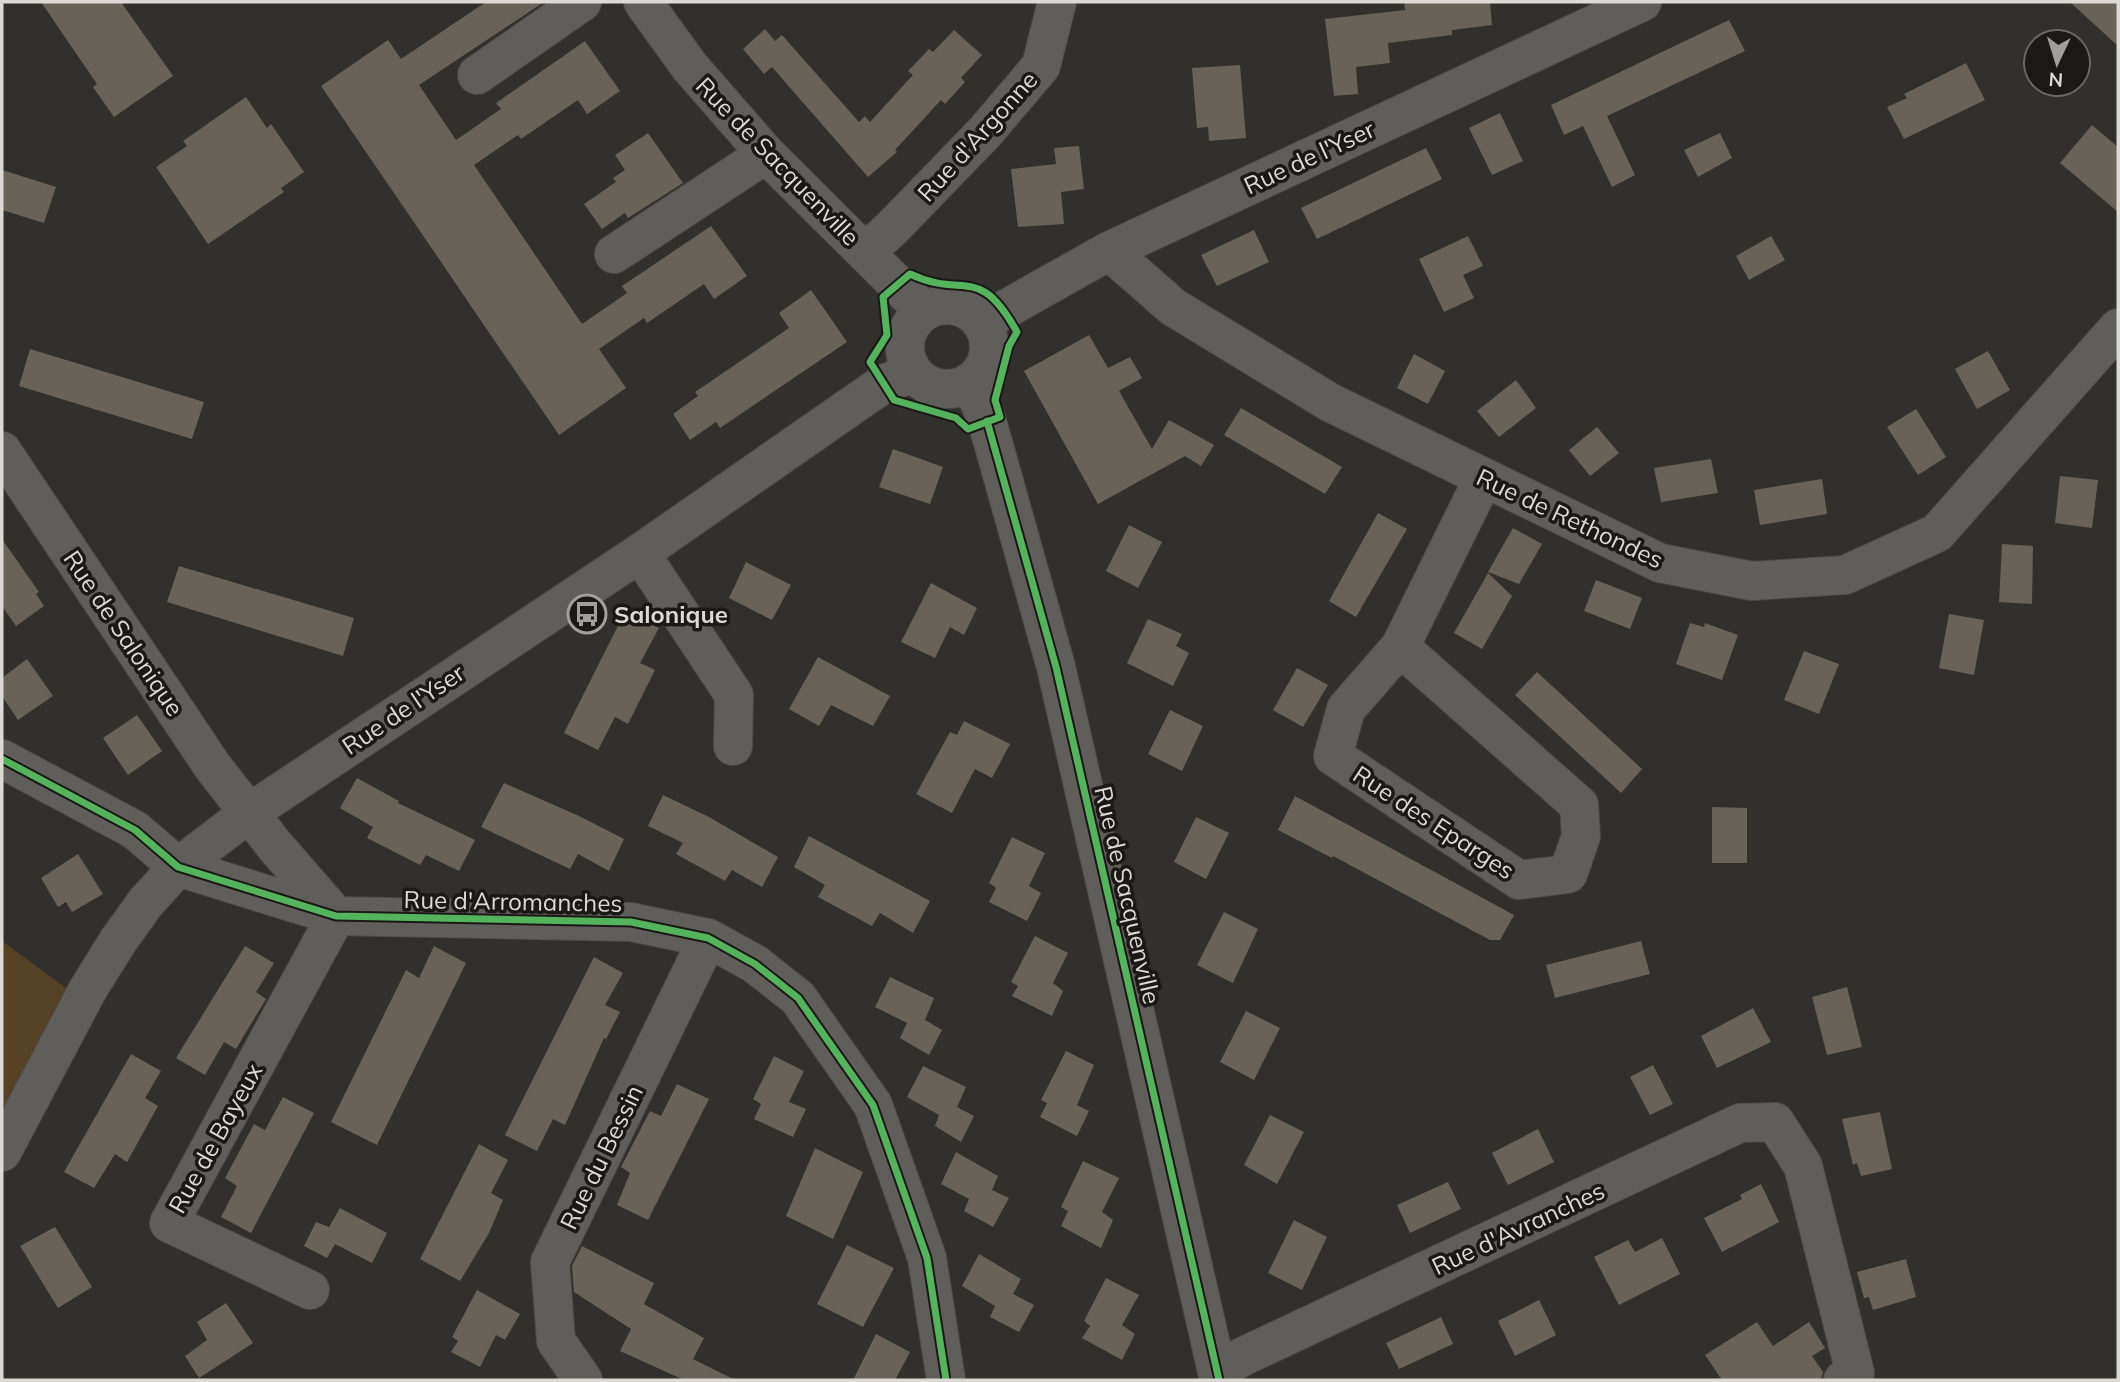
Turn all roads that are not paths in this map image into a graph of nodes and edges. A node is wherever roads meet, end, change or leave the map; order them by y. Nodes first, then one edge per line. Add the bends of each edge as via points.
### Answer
1 (582, 2) edge
2 (643, 2) edge
3 (1057, 2) edge
4 (1642, 2) edge
5 (477, 75) dead end
6 (766, 154) junction
7 (1109, 251) junction
8 (866, 252) junction
9 (614, 254) dead end
10 (923, 311) junction
11 (981, 323) junction
12 (2118, 328) edge
13 (914, 373) junction
14 (968, 383) junction
15 (2, 451) edge
16 (1483, 479) junction
17 (640, 553) junction
18 (1400, 647) junction
19 (733, 747) dead end
20 (2, 759) edge
21 (249, 813) junction
22 (178, 867) junction
23 (336, 916) junction
24 (708, 938) junction
25 (2, 1152) edge
26 (310, 1290) dead end
27 (1218, 1376) edge
28 (583, 1380) edge
29 (946, 1380) edge
30 (1843, 1380) edge

1 - 5 street
2 - 6 street, Rue de Sacquenville via 690,67
3 - 8 street, Rue d'Argonne via 1041,66 985,132
4 - 7 street, Rue de l'Yser
6 - 8 street, Rue de Sacquenville
6 - 9 street
7 - 11 street, Rue de l'Yser
7 - 16 street, Rue de Rethondes via 1184,314 1331,403
8 - 10 street, Rue de Sacquenville
10 - 11 street via 950,305 963,308
10 - 13 street via 910,327 904,347
11 - 14 street via 988,353 984,366
12 - 16 street, Rue de Rethondes via 1937,533 1845,575 1752,580 1660,563
13 - 14 street via 937,388
13 - 17 street, Rue de l'Yser via 884,384
14 - 27 street, Rue de Sacquenville via 987,421 1056,667
15 - 21 street, Rue de Salonique
16 - 18 street, Rue des Eparges
17 - 19 street via 734,695
17 - 21 street, Rue de l'Yser
18 - 18 street, Rue des Eparges via 1346,709 1334,757 1519,880 1568,874 1581,836 1579,805
20 - 22 street via 135,831
21 - 22 street, Rue de l'Yser
21 - 23 street, Rue de Salonique
22 - 23 street, Rue d'Arromanches
22 - 25 street, Rue de l'Yser via 146,902 87,991
23 - 24 street, Rue d'Arromanches via 631,922
23 - 26 street, Rue de Bayeux via 169,1223
24 - 28 street, Rue du Bessin via 550,1262 556,1341
24 - 29 street, Rue d'Arromanches via 755,964 797,998 873,1105 927,1258
27 - 30 street, Rue d'Avranches via 1257,1350 1740,1123 1776,1122 1803,1166 1855,1373

